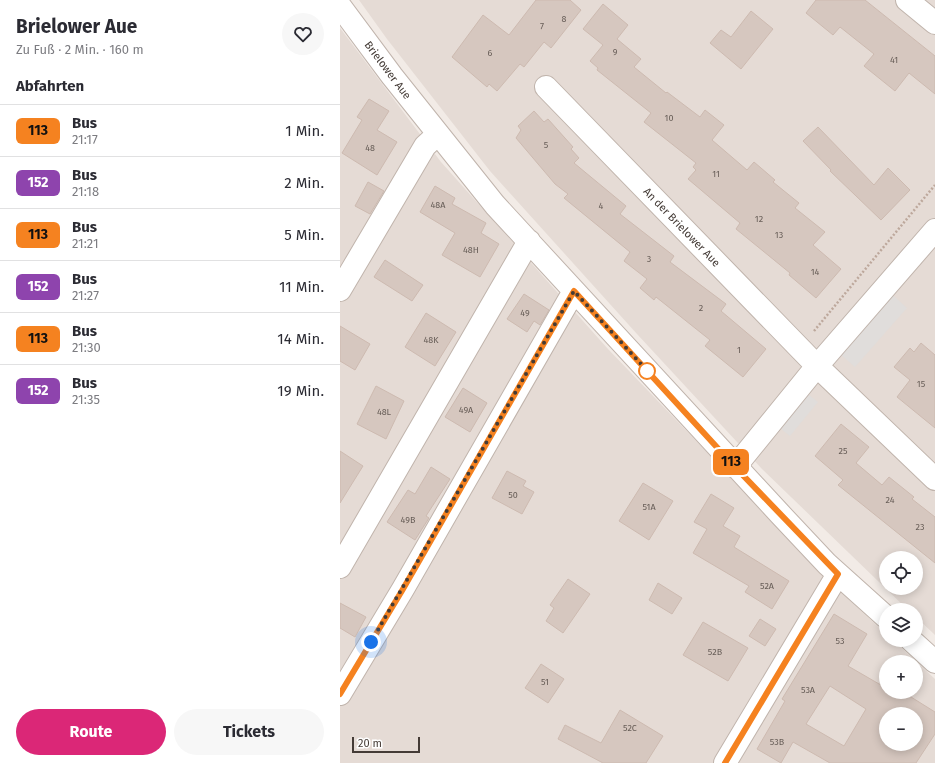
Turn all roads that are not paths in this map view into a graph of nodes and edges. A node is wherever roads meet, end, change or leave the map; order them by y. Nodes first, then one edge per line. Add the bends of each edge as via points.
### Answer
1 (907, 0) edge
2 (340, 6) edge
3 (935, 23) edge
4 (546, 87) dead end
5 (438, 134) junction
6 (935, 230) edge
7 (528, 242) junction
8 (340, 290) edge
9 (574, 291) junction
10 (817, 366) junction
11 (735, 467) junction
12 (935, 480) edge
13 (340, 567) edge
14 (838, 574) junction
15 (879, 612) edge
16 (919, 647) edge
17 (935, 662) edge
18 (340, 694) edge
19 (725, 763) edge

1 - 3 street
2 - 5 street, Brielower Aue
4 - 10 street, An der Brielower Aue
5 - 7 street, Brielower Aue
5 - 8 street via 424,146
6 - 10 street
7 - 9 street, Brielower Aue
7 - 13 street
9 - 11 street, Brielower Aue
9 - 18 street
10 - 11 street
10 - 12 street, An der Brielower Aue
11 - 14 street, Brielower Aue
14 - 15 street, Brielower Aue
14 - 19 street
16 - 17 street

